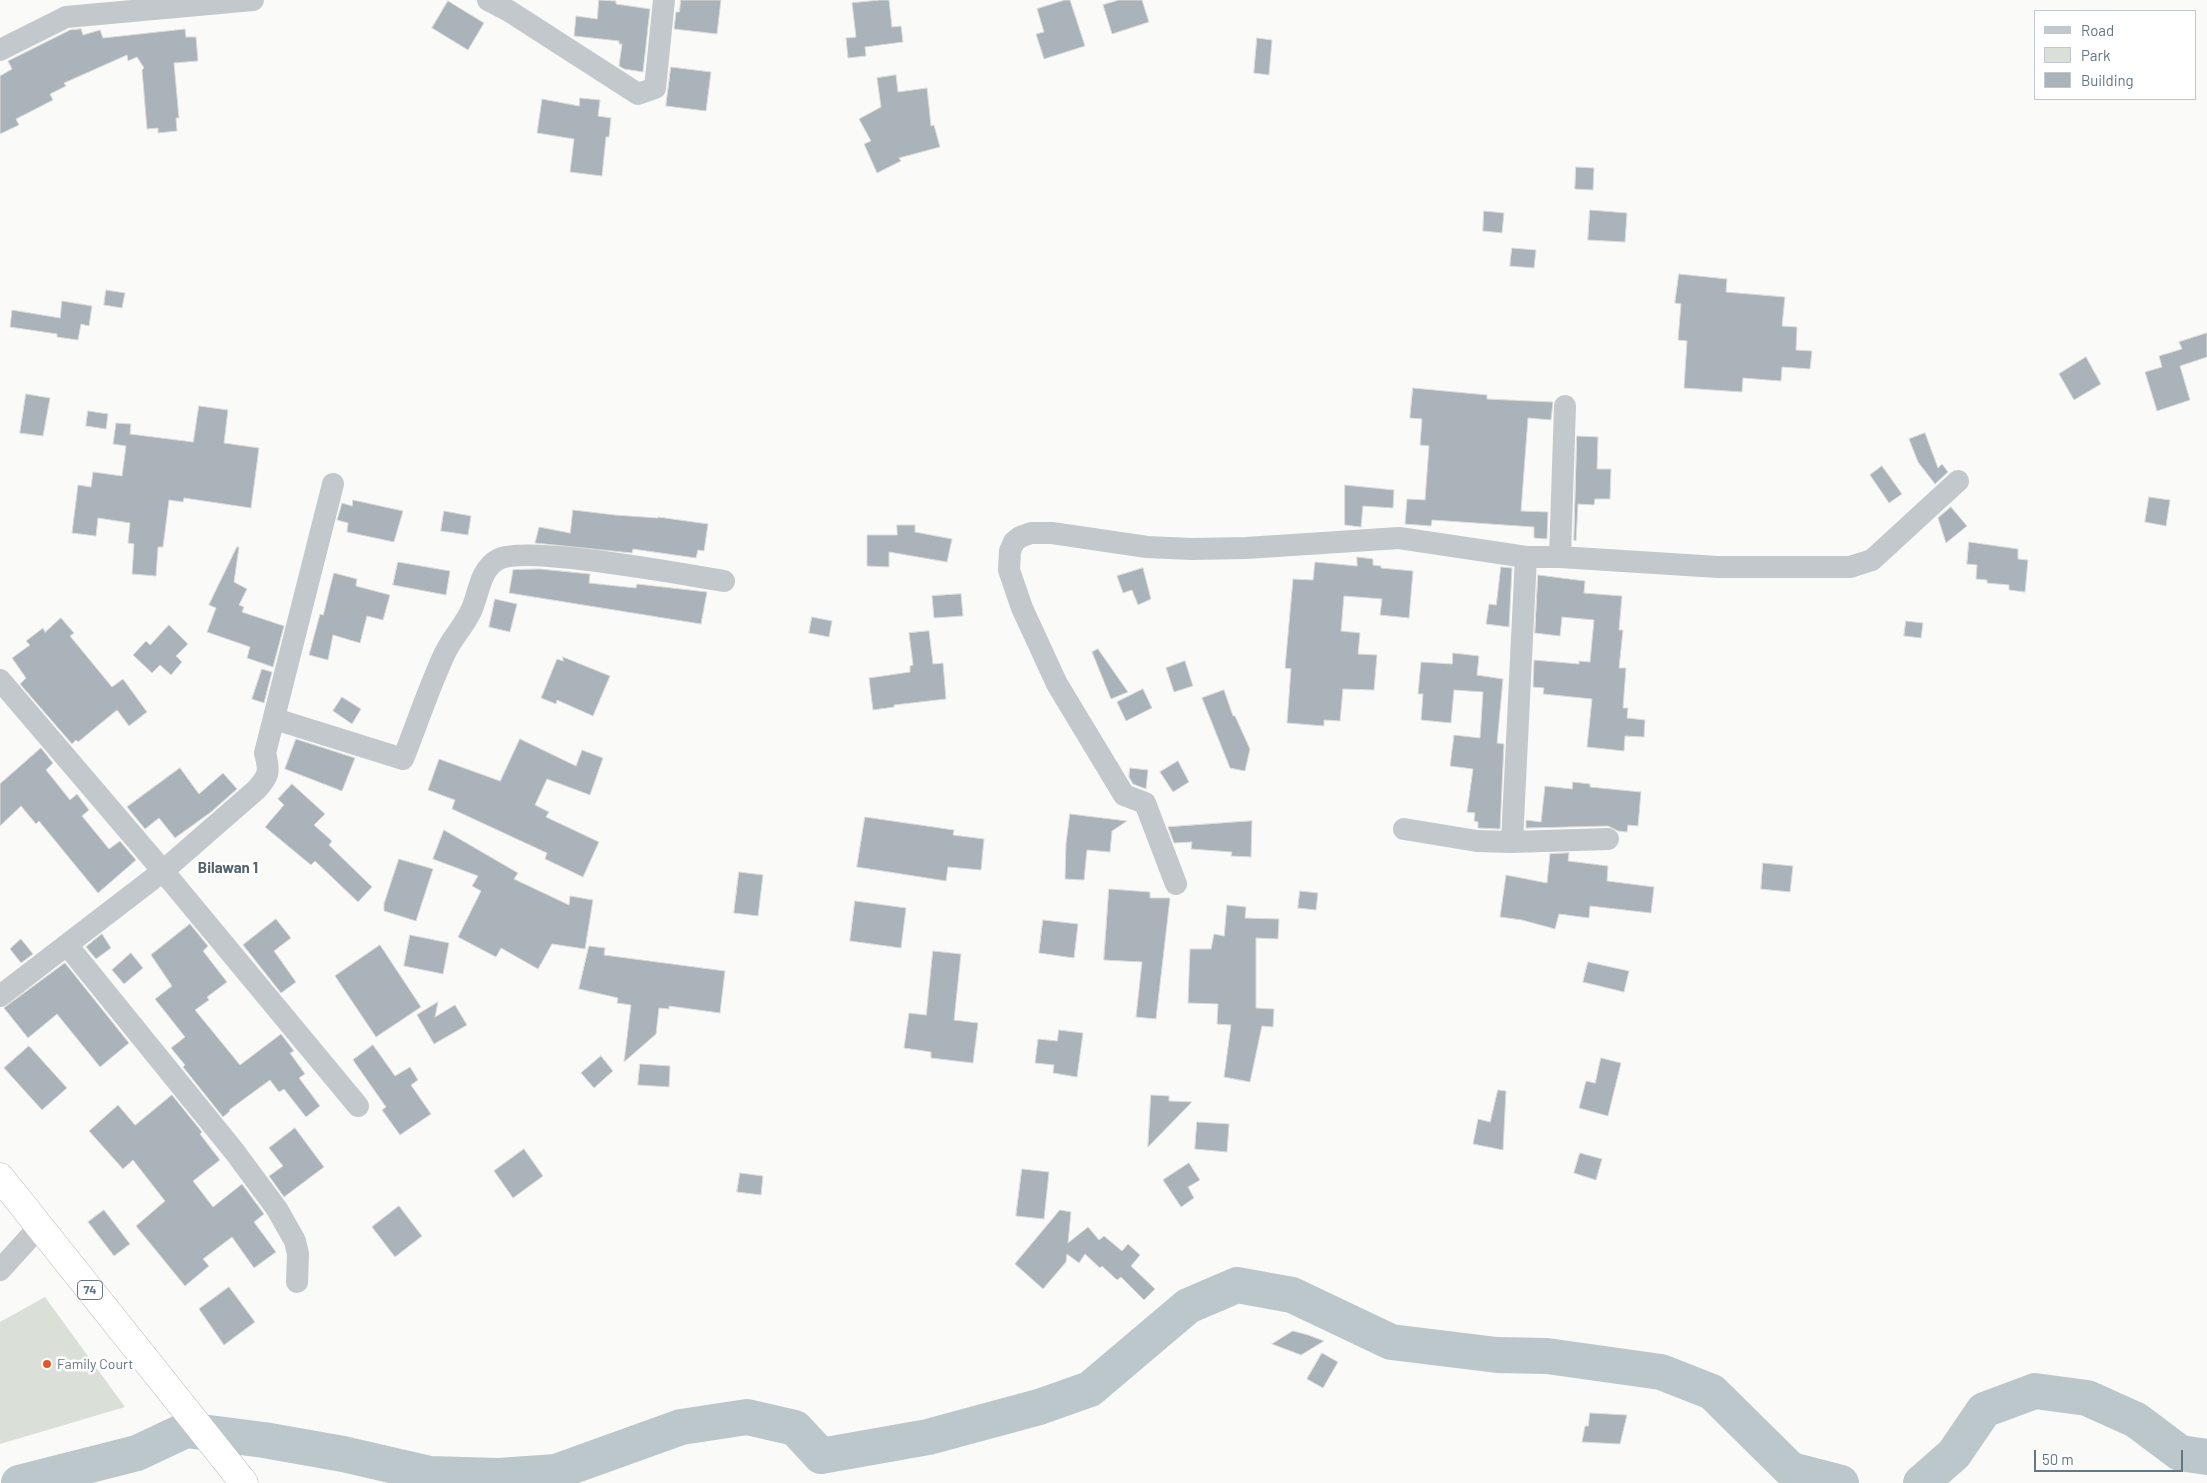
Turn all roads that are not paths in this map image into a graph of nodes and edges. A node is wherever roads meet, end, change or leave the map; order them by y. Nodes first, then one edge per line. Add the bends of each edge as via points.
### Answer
1 (253, 0) edge
2 (488, 0) edge
3 (664, 0) edge
4 (66, 8) edge
5 (0, 50) edge
6 (1565, 406) dead end
7 (1958, 481) dead end
8 (334, 484) dead end
9 (1526, 557) junction
10 (1560, 557) junction
11 (724, 581) dead end
12 (0, 680) edge
13 (275, 719) junction
14 (1404, 829) dead end
15 (1608, 839) dead end
16 (1512, 842) junction
17 (163, 870) junction
18 (1176, 884) dead end
19 (67, 945) junction
20 (0, 996) edge
21 (358, 1106) dead end
22 (0, 1178) edge
23 (39, 1226) junction
24 (0, 1270) edge
25 (297, 1282) dead end
26 (244, 1483) edge

1 - 4 street
2 - 3 street via 638,94 655,88
4 - 5 street
6 - 10 street
7 - 10 street via 1872,560 1850,566 1718,567
8 - 13 street
9 - 10 street
9 - 16 street
9 - 18 street via 1399,538 1192,549 1147,547 1052,533 1031,533 1014,542 1009,570 1022,608 1057,684 1124,795 1145,803
11 - 13 street via 584,560 515,555 499,559 482,578 472,610 446,651 403,759
12 - 17 street
13 - 17 street via 266,754 270,769 265,780
14 - 16 street via 1477,841
15 - 16 street
17 - 19 street
17 - 21 street
19 - 20 street
19 - 25 street via 234,1151 290,1228 298,1254
22 - 23 highway, 74
23 - 24 street
23 - 26 highway, 74

